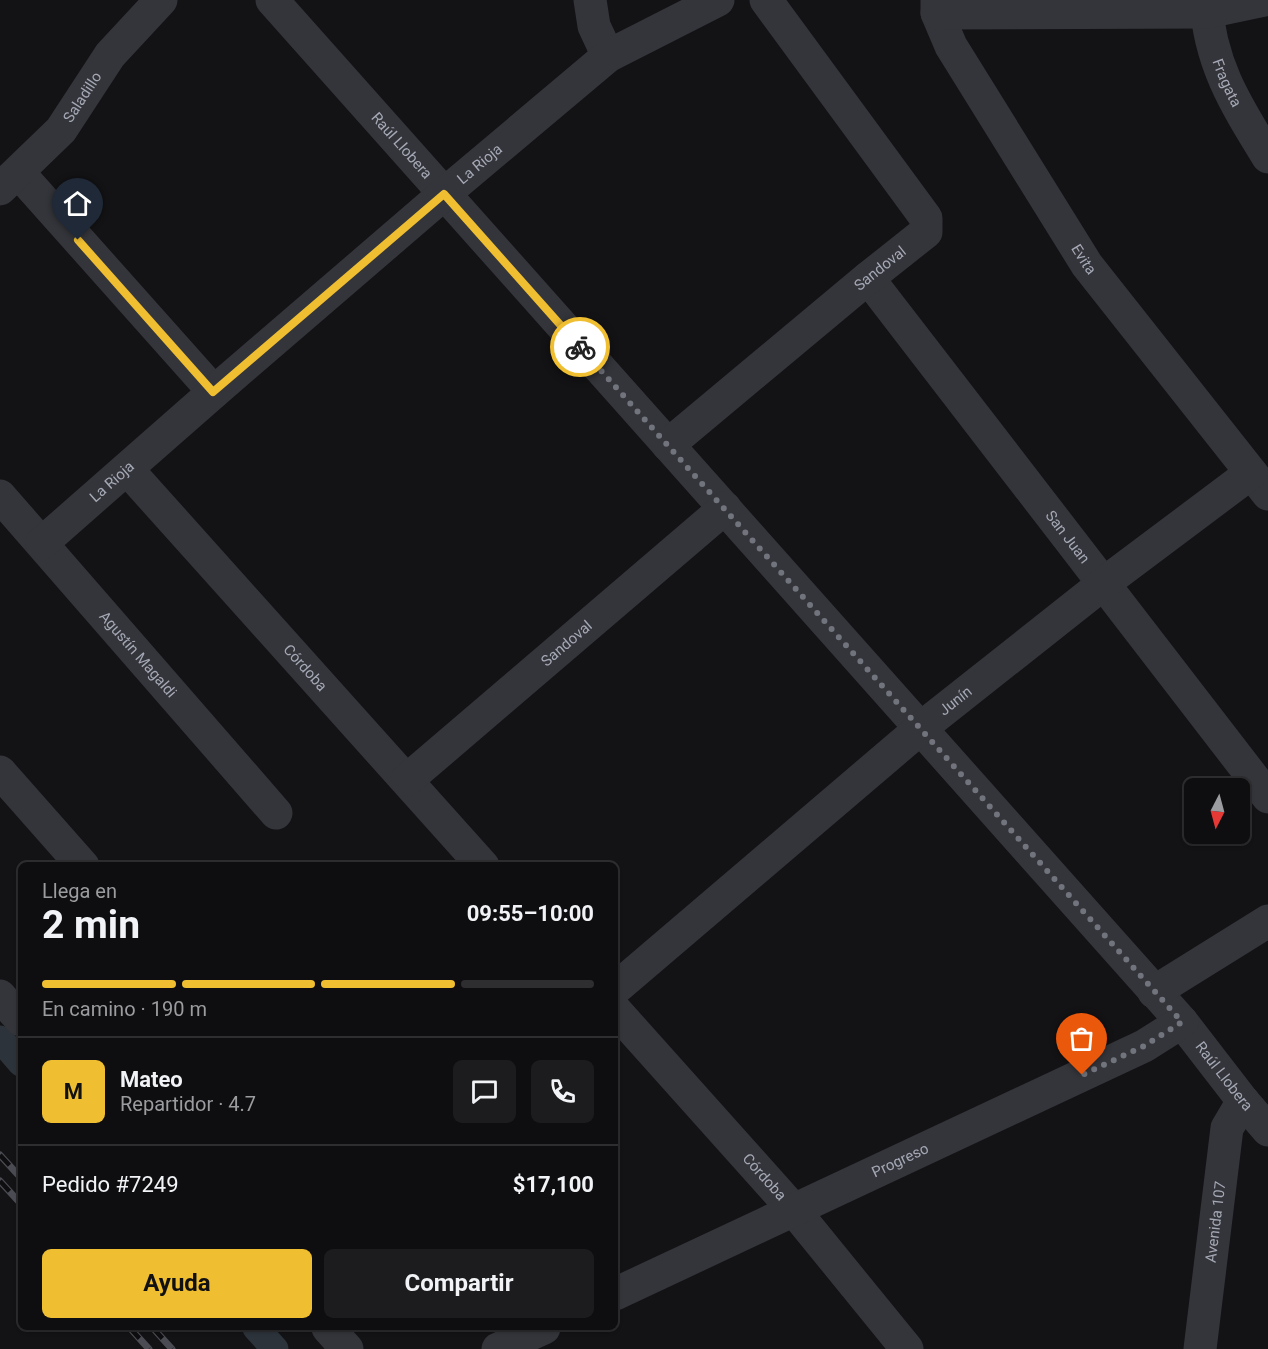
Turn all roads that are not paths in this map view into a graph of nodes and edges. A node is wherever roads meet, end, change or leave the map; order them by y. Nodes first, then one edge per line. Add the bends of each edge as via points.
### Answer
1 (161, 0) edge
2 (272, 0) edge
3 (591, 0) edge
4 (718, 0) edge
5 (766, 0) edge
6 (1264, 0) edge
7 (937, 6) edge
8 (1207, 6) edge
9 (608, 56) junction
10 (1268, 157) edge
11 (9, 180) edge
12 (444, 194) junction
13 (868, 278) junction
14 (213, 392) junction
15 (668, 445) junction
16 (128, 469) junction
17 (1259, 483) edge
18 (0, 496) edge
19 (725, 508) junction
20 (42, 543) junction
21 (1102, 584) junction
22 (921, 728) junction
23 (0, 772) edge
24 (407, 780) junction
25 (1268, 797) edge
26 (276, 813) dead end
27 (79, 862) edge
28 (479, 862) edge
29 (1268, 921) edge
30 (618, 986) edge
31 (1154, 992) junction
32 (618, 1013) edge
33 (1182, 1022) junction
34 (1243, 1101) junction
35 (1268, 1130) edge
36 (793, 1209) junction
37 (618, 1293) edge
38 (330, 1330) edge
39 (540, 1330) edge
40 (347, 1349) edge
41 (498, 1349) edge
42 (906, 1349) edge
43 (1200, 1349) edge

1 - 11 street, Saladillo via 110,56 62,130
2 - 12 street, Raúl Llobera
3 - 9 street via 594,26
4 - 9 street, La Rioja
5 - 13 street, Sandoval via 926,218 926,232
6 - 8 street
7 - 8 street
7 - 17 street, Evita via 951,46 1087,265
8 - 10 street, Fragata via 1212,48 1237,106
9 - 12 street, La Rioja
11 - 14 street
12 - 14 street, La Rioja
12 - 15 street, Raúl Llobera
13 - 15 street, Sandoval
13 - 21 street, San Juan
14 - 16 street, La Rioja
15 - 19 street, Raúl Llobera
16 - 20 street, La Rioja
16 - 24 street, Córdoba
17 - 21 street, Junín
18 - 20 street, Agustín Magaldi
19 - 22 street, Raúl Llobera
19 - 24 street, Sandoval
20 - 26 street, Agustín Magaldi
21 - 22 street, Junín
21 - 25 street, San Juan
22 - 30 street, Junín
22 - 31 street, Raúl Llobera
23 - 27 street
24 - 28 street, Córdoba
29 - 31 street
31 - 33 street, Raúl Llobera
32 - 36 street, Córdoba
33 - 34 street, Raúl Llobera
33 - 36 street, Progreso via 1144,1046
34 - 35 street, Raúl Llobera
34 - 43 street, Avenida 107 via 1227,1128
36 - 37 street, Progreso
36 - 42 street, Córdoba
38 - 40 street
39 - 41 street

